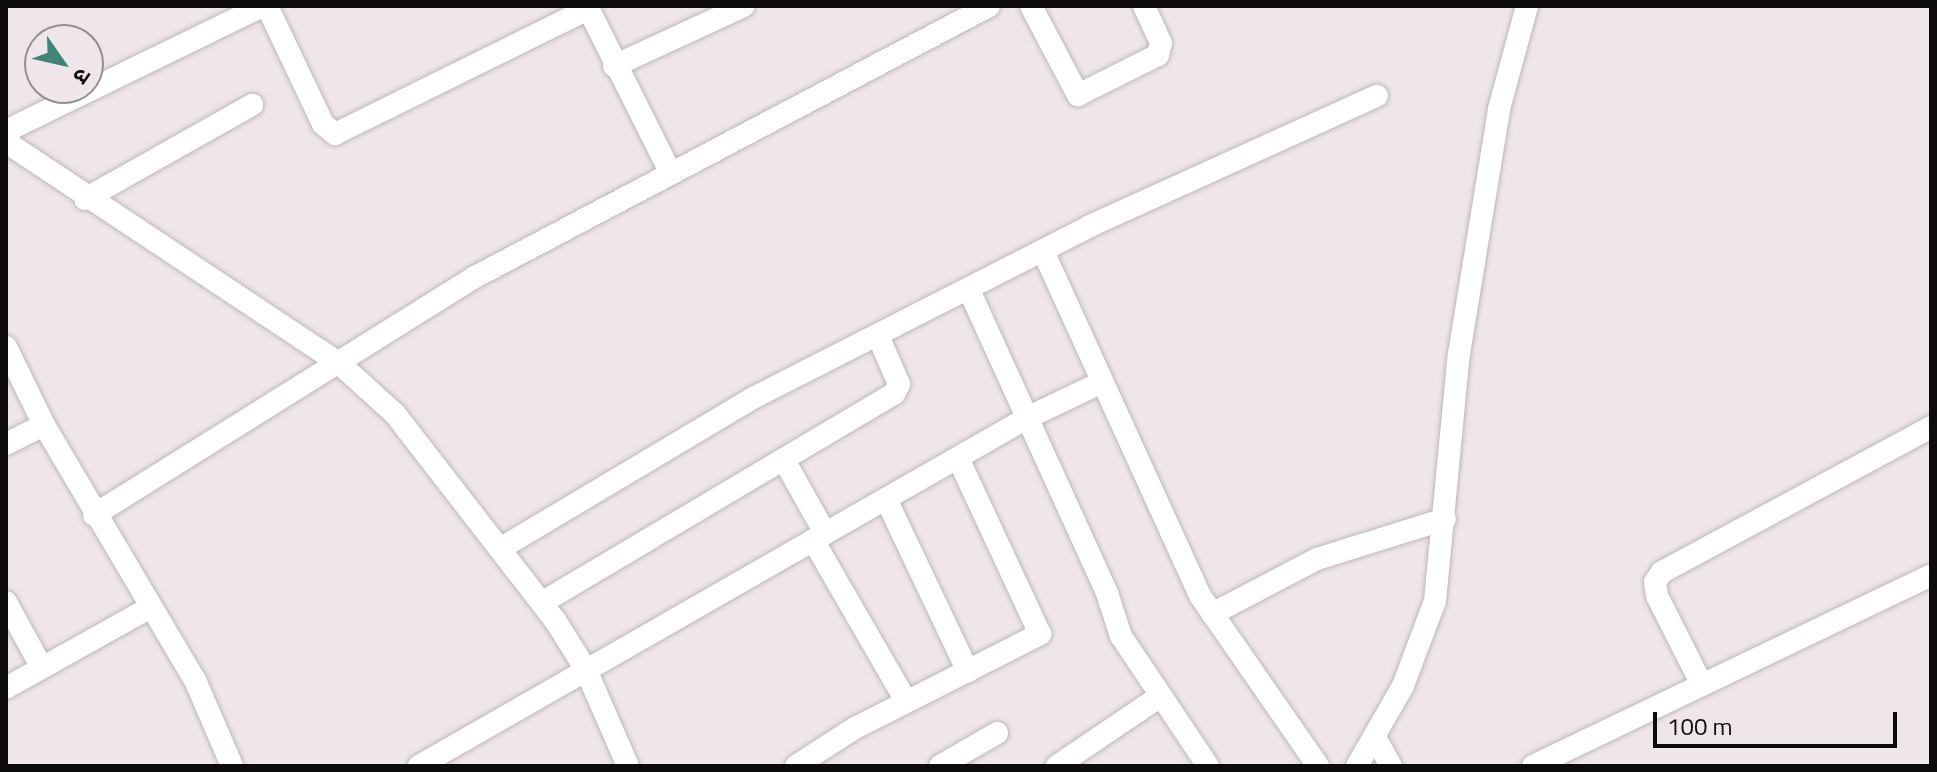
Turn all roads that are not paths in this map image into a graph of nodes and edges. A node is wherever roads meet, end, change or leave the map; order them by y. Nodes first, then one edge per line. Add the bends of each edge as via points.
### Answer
1 (264, 6) edge
2 (744, 6) edge
3 (988, 6) edge
4 (1031, 6) edge
5 (1144, 6) edge
6 (1527, 6) edge
7 (588, 8) edge
8 (614, 66) junction
9 (1377, 96) dead end
10 (252, 105) dead end
11 (6, 131) edge
12 (6, 142) edge
13 (670, 172) junction
14 (85, 199) junction
15 (1043, 251) junction
16 (969, 290) junction
17 (878, 336) junction
18 (6, 347) edge
19 (340, 364) junction
20 (1102, 382) junction
21 (1027, 418) junction
22 (44, 425) junction
23 (1931, 427) edge
24 (6, 444) edge
25 (958, 458) junction
26 (784, 460) junction
27 (886, 499) junction
28 (94, 515) junction
29 (1445, 519) junction
30 (819, 537) junction
31 (503, 547) junction
32 (1931, 575) edge
33 (6, 602) edge
34 (543, 602) junction
35 (149, 608) junction
36 (1212, 614) junction
37 (42, 668) junction
38 (586, 670) junction
39 (968, 672) junction
40 (1701, 683) junction
41 (6, 688) edge
42 (1159, 697) junction
43 (906, 701) junction
44 (997, 733) dead end
45 (1376, 739) junction
46 (1196, 761) edge
47 (232, 766) edge
48 (419, 766) edge
49 (628, 766) edge
50 (796, 766) edge
51 (940, 766) edge
52 (1057, 766) edge
53 (1318, 766) edge
54 (1357, 766) edge
55 (1391, 766) edge
56 (1533, 766) edge

1 - 7 street via 323,124 335,134
1 - 11 street
2 - 8 street
3 - 13 street
4 - 5 street via 1078,95 1158,55 1161,43
6 - 29 street via 1485,188 1459,354
7 - 8 street
8 - 13 street
9 - 15 street
10 - 14 street
12 - 14 street
13 - 19 street via 475,277
14 - 19 street
15 - 16 street
15 - 20 street
16 - 17 street
16 - 21 street
17 - 26 street via 899,384 897,391
17 - 31 street via 755,397
18 - 22 street
19 - 28 street
19 - 31 street via 395,414
20 - 21 street
20 - 36 street
21 - 25 street
21 - 42 street via 1107,593 1121,636
22 - 24 street
22 - 28 street
23 - 40 street via 1662,572 1655,582 1657,596
25 - 27 street
25 - 39 street via 1040,634
26 - 30 street
26 - 34 street
27 - 30 street
27 - 39 street
28 - 35 street
29 - 36 street via 1317,559
29 - 45 street via 1427,630
30 - 38 street
30 - 43 street
31 - 34 street
32 - 40 street
33 - 37 street
34 - 38 street
35 - 37 street
35 - 47 street via 202,694
36 - 53 street
37 - 41 street
38 - 48 street
38 - 49 street
39 - 43 street
40 - 56 street
42 - 46 street
42 - 52 street
43 - 50 street
44 - 51 street
45 - 54 street
45 - 55 street

